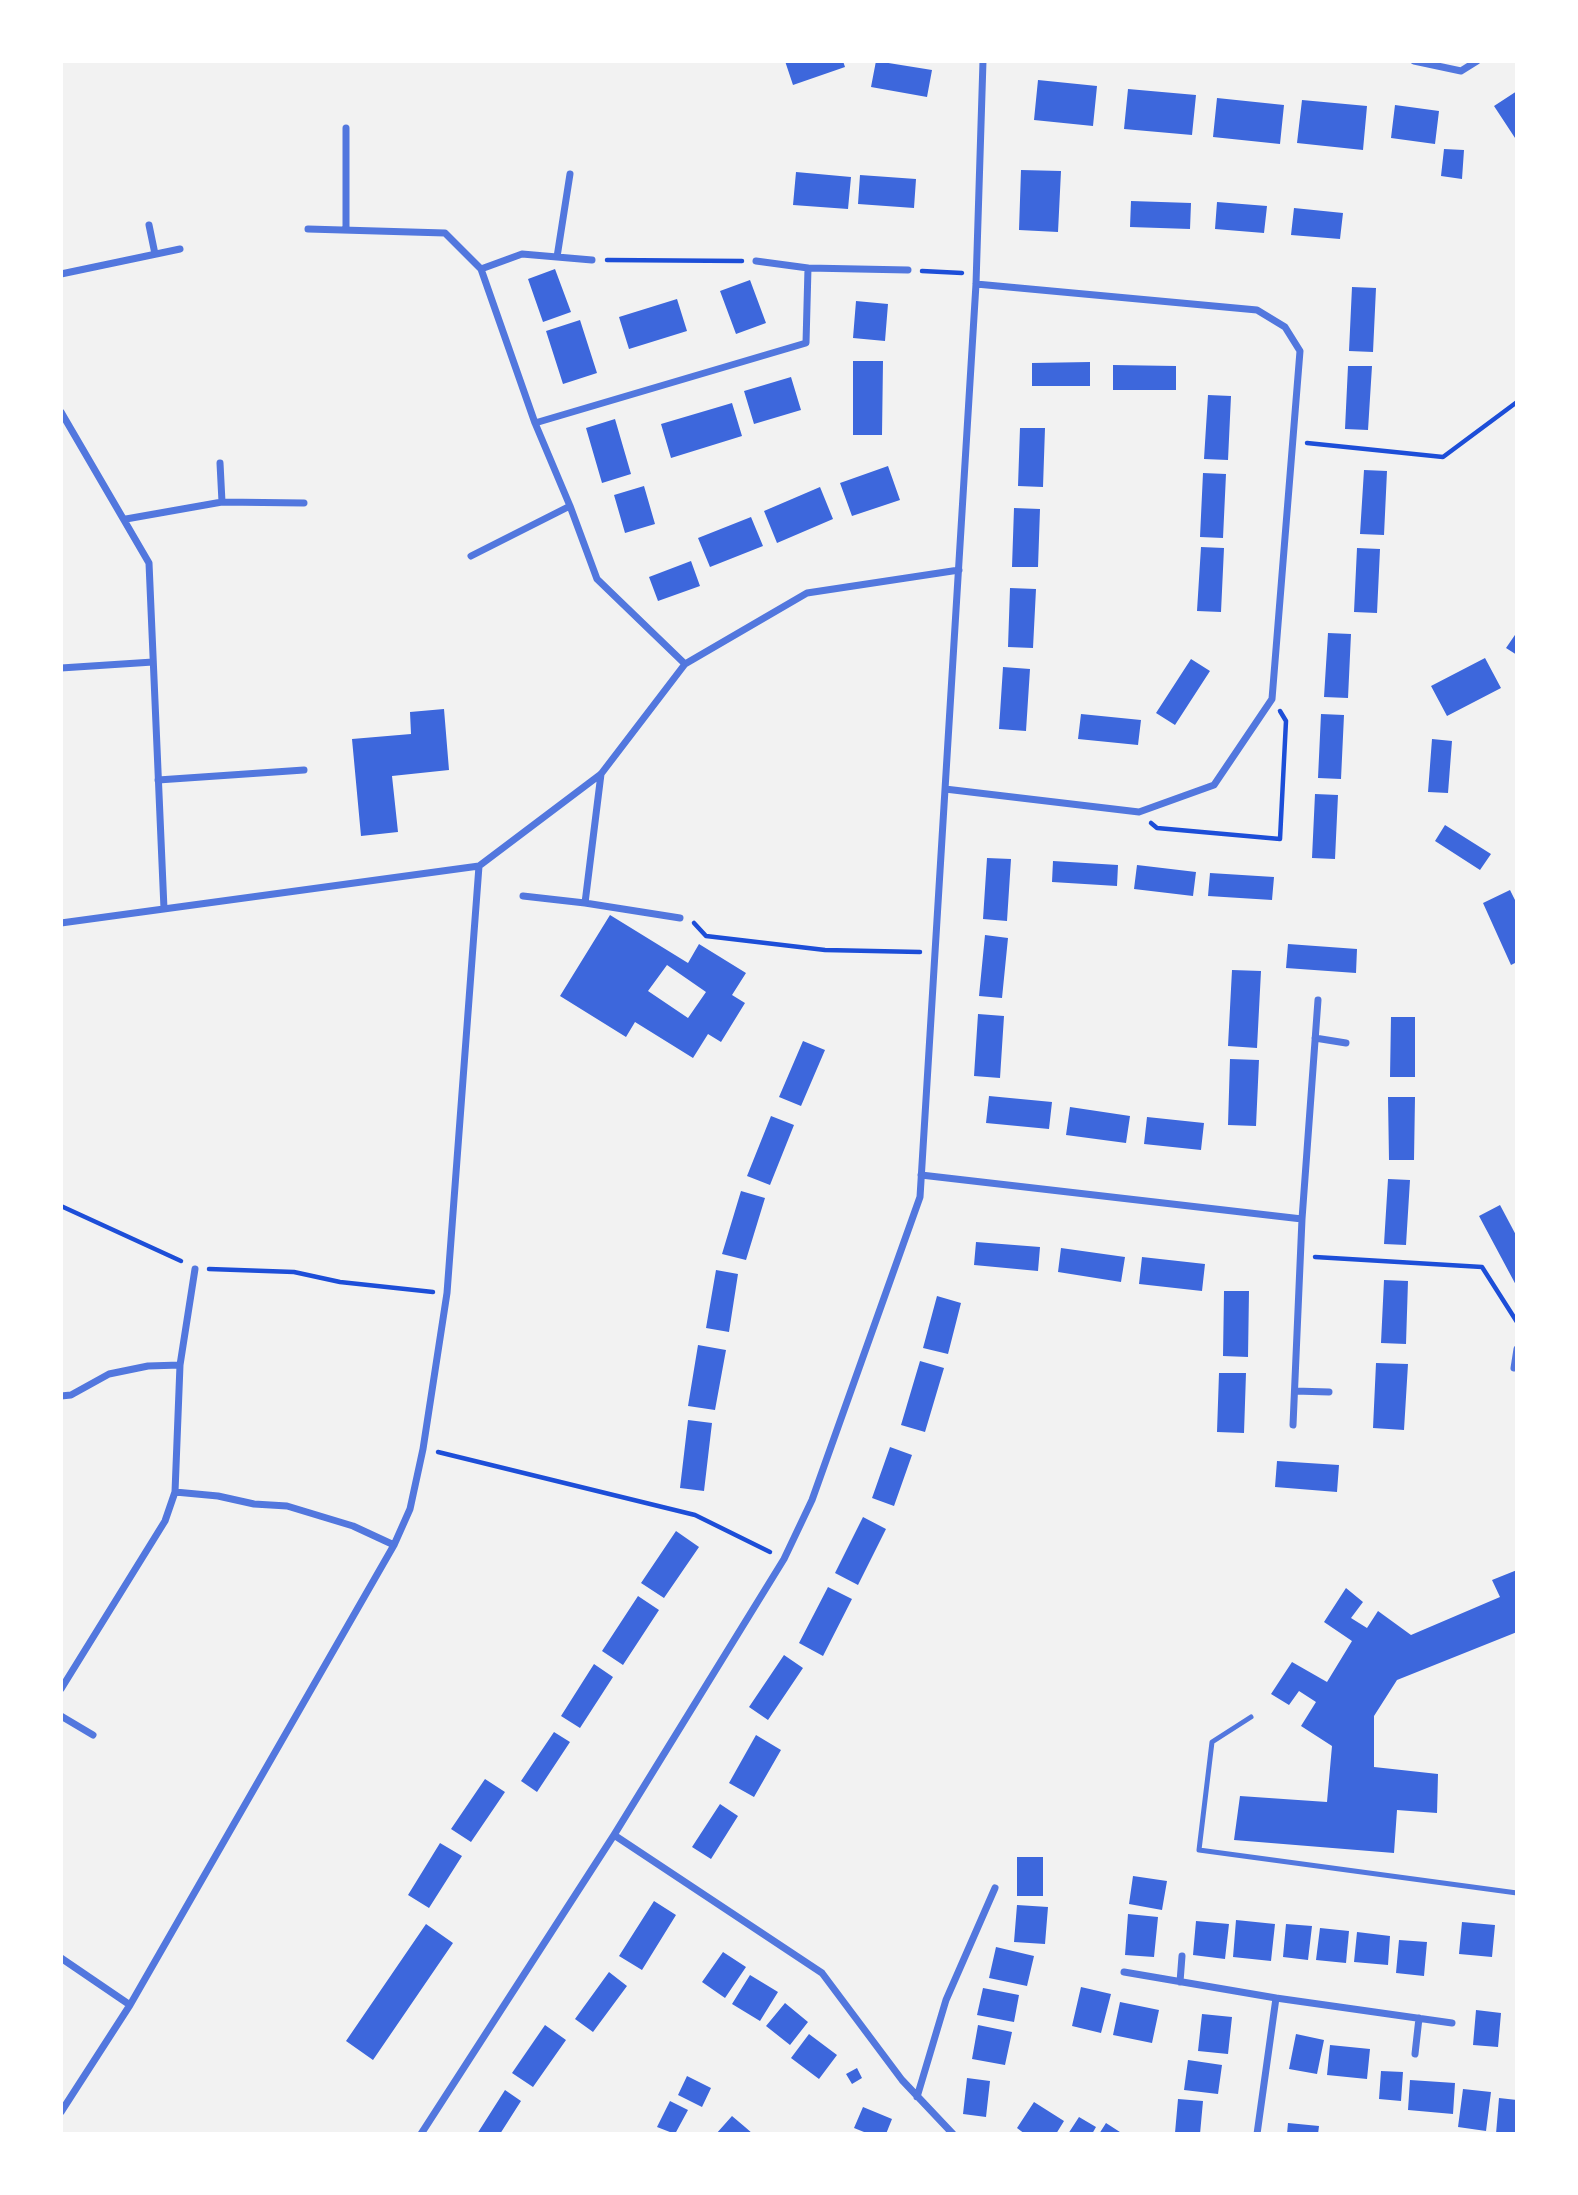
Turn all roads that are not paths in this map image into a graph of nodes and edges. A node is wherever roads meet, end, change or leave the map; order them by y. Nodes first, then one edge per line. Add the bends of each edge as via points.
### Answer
1 (983, 61) edge
2 (1414, 61) edge
3 (1477, 61) edge
4 (346, 128) dead end
5 (570, 174) dead end
6 (149, 225) dead end
7 (308, 229) dead end
8 (346, 229) junction
9 (180, 248) dead end
10 (155, 254) junction
11 (557, 257) junction
12 (592, 260) road end
13 (756, 261) road end
14 (808, 268) junction
15 (481, 269) junction
16 (908, 270) road end
17 (61, 274) edge
18 (976, 284) junction
19 (61, 412) edge
20 (535, 423) junction
21 (219, 463) dead end
22 (222, 502) junction
23 (304, 503) dead end
24 (570, 506) junction
25 (125, 519) junction
26 (471, 556) dead end
27 (959, 570) junction
28 (153, 662) junction
29 (685, 664) junction
30 (61, 668) edge
31 (304, 770) dead end
32 (601, 774) junction
33 (158, 780) junction
34 (945, 789) junction
35 (479, 866) junction
36 (523, 896) dead end
37 (585, 903) junction
38 (164, 909) junction
39 (680, 918) road end
40 (61, 923) edge
41 (1318, 1000) dead end
42 (1315, 1038) junction
43 (1346, 1043) dead end
44 (921, 1175) junction
45 (1302, 1219) junction
46 (195, 1269) road end
47 (1517, 1349) edge
48 (180, 1366) junction
49 (1514, 1368) dead end
50 (1295, 1391) junction
51 (1329, 1392) dead end
52 (61, 1396) edge
53 (1293, 1425) dead end
54 (175, 1492) junction
55 (394, 1545) junction
56 (61, 1689) edge
57 (61, 1716) edge
58 (1251, 1717) dead end
59 (93, 1735) dead end
60 (614, 1835) junction
61 (995, 1888) dead end
62 (1517, 1892) edge
63 (1182, 1956) dead end
64 (61, 1958) edge
65 (1124, 1972) dead end
66 (1180, 1982) junction
67 (1276, 1998) junction
68 (130, 2005) junction
69 (1419, 2018) junction
70 (1451, 2023) dead end
71 (1415, 2054) dead end
72 (917, 2097) junction
73 (61, 2112) edge
74 (421, 2134) edge
75 (953, 2134) edge
76 (1257, 2134) edge

1 - 18 street
2 - 3 street via 1461,71
4 - 8 street
5 - 11 street
6 - 10 street
7 - 8 street
8 - 15 street via 445,233
9 - 10 street
10 - 17 street
11 - 12 street
11 - 15 street via 523,254
13 - 14 street
14 - 16 street
14 - 20 street via 806,344
15 - 20 street
18 - 27 street
18 - 34 street via 1257,310 1285,327 1300,351 1272,699 1214,785 1139,812
19 - 25 street
20 - 24 street
21 - 22 street
22 - 23 street
22 - 25 street
24 - 26 street
24 - 29 street via 597,579
25 - 28 street via 149,563
27 - 29 street via 807,593
27 - 34 street
28 - 30 street
28 - 33 street
29 - 32 street
31 - 33 street
32 - 35 street
32 - 37 street
33 - 38 street
34 - 44 street
35 - 38 street
35 - 55 street via 447,1293 423,1448 410,1509
36 - 37 street
37 - 39 street
38 - 40 street
41 - 42 street
42 - 43 street
42 - 45 street
44 - 45 street
44 - 60 street via 920,1197 817,1488 784,1559
45 - 50 street
46 - 48 street
47 - 49 street
48 - 52 street via 148,1366 109,1374
48 - 54 street
50 - 51 street
50 - 53 street
54 - 55 street via 288,1506 353,1526
54 - 56 street via 165,1521
55 - 68 street
57 - 59 street
58 - 62 lane via 1212,1742 1199,1850
60 - 72 street via 822,1973
60 - 74 street
61 - 72 street via 946,2000
63 - 66 street
64 - 68 street
65 - 66 street
66 - 67 street
67 - 69 street
67 - 76 street
68 - 73 street
69 - 70 street
69 - 71 street
72 - 75 street

